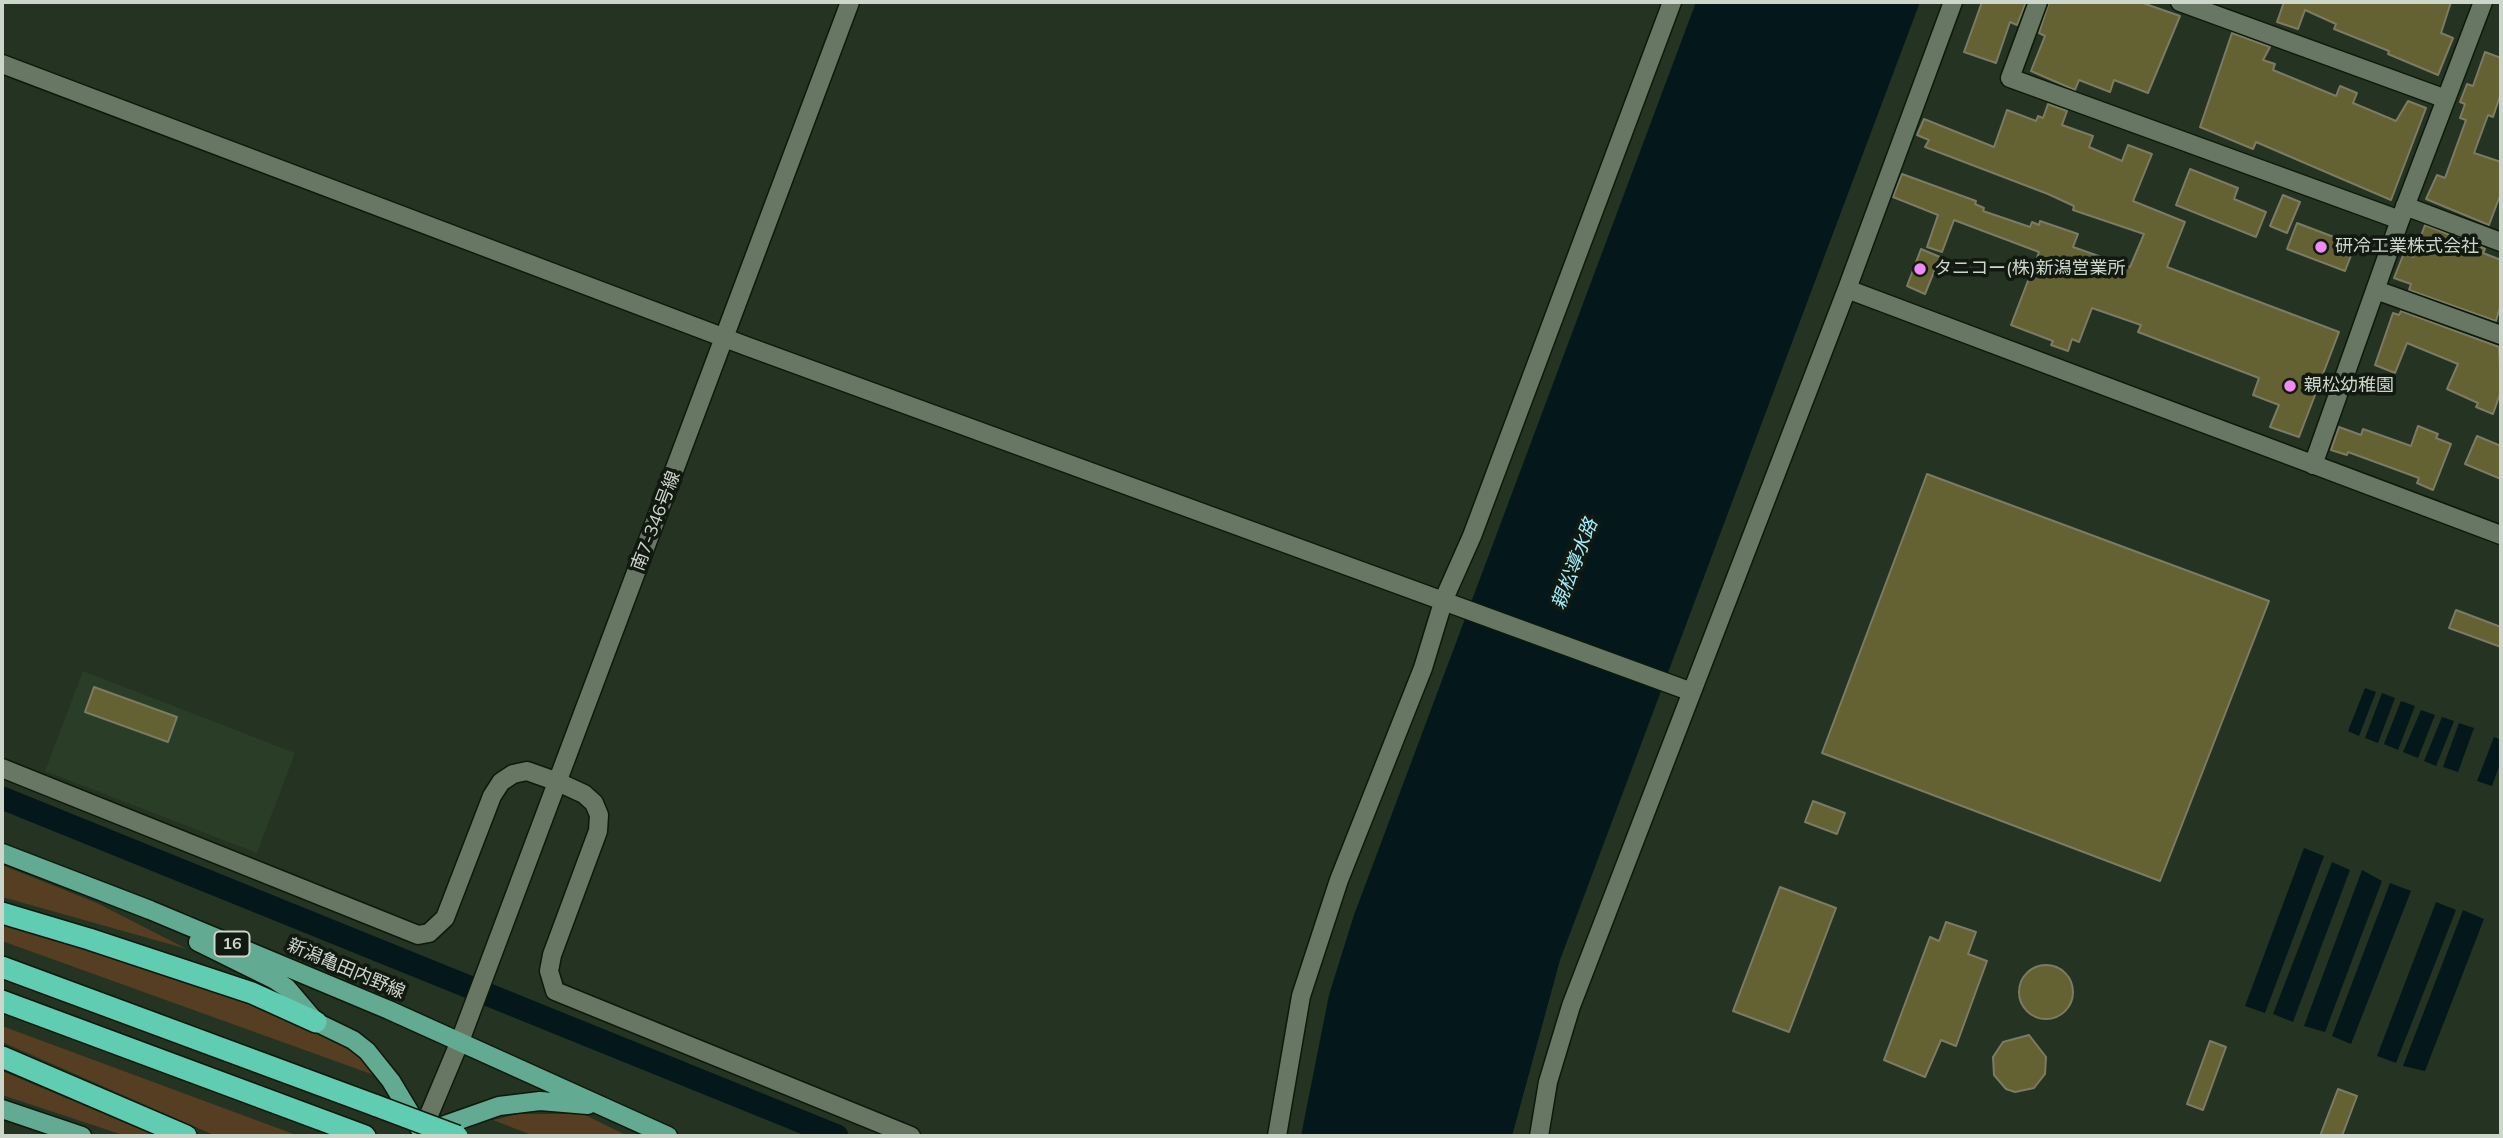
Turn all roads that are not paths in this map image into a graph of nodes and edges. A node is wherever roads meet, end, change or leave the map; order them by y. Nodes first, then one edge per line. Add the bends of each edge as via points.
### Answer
1 (850, 2) edge
2 (1672, 2) edge
3 (1952, 2) edge
4 (2038, 2) edge
5 (2180, 2) edge
6 (2483, 2) edge
7 (2, 64) edge
8 (2446, 99) junction
9 (2403, 213) junction
10 (2501, 242) edge
11 (1847, 289) junction
12 (2376, 290) junction
13 (2501, 335) edge
14 (725, 337) junction
15 (2313, 465) junction
16 (2501, 535) edge
17 (1450, 602) junction
18 (1683, 689) junction
19 (2, 768) edge
20 (558, 782) junction
21 (2, 853) edge
22 (86, 885) junction
23 (2, 913) edge
24 (2, 967) edge
25 (2, 1001) edge
26 (316, 1022) junction
27 (460, 1041) junction
28 (2, 1057) edge
29 (2, 1109) edge
30 (609, 1109) junction
31 (422, 1135) edge
32 (82, 1136) edge
33 (186, 1136) edge
34 (365, 1136) edge
35 (457, 1136) edge
36 (668, 1136) edge
37 (911, 1136) edge
38 (1277, 1136) edge
39 (1539, 1136) edge

1 - 14 street, 南7-346号線
2 - 17 street
3 - 11 street
4 - 9 street via 2010,78
5 - 8 street
6 - 8 street
7 - 14 street
8 - 9 street
9 - 10 street
9 - 12 street
11 - 15 street
11 - 18 street
12 - 13 street
12 - 15 street
14 - 17 street
14 - 20 street, 南7-346号線
15 - 16 street
17 - 18 street
17 - 38 street via 1339,880 1301,996
18 - 39 street via 1571,1006 1548,1082
19 - 20 street via 418,935 429,933 446,918 501,782 527,771
20 - 27 street, 南7-346号線
20 - 37 street via 584,794 599,815 598,831 552,955 549,971 555,991
21 - 22 main road, 新潟亀田内野線 / 16
22 - 26 main road via 275,979
22 - 27 main road, 新潟亀田内野線 / 16
23 - 26 highway via 251,993
24 - 35 highway, bridge
25 - 34 highway
26 - 31 main road via 367,1051 391,1081
27 - 30 main road, 新潟亀田内野線 / 16
27 - 31 street, 南7-346号線
28 - 33 highway
29 - 32 main road
30 - 31 main road via 540,1101 499,1106
30 - 36 main road, 新潟亀田内野線 / 16

